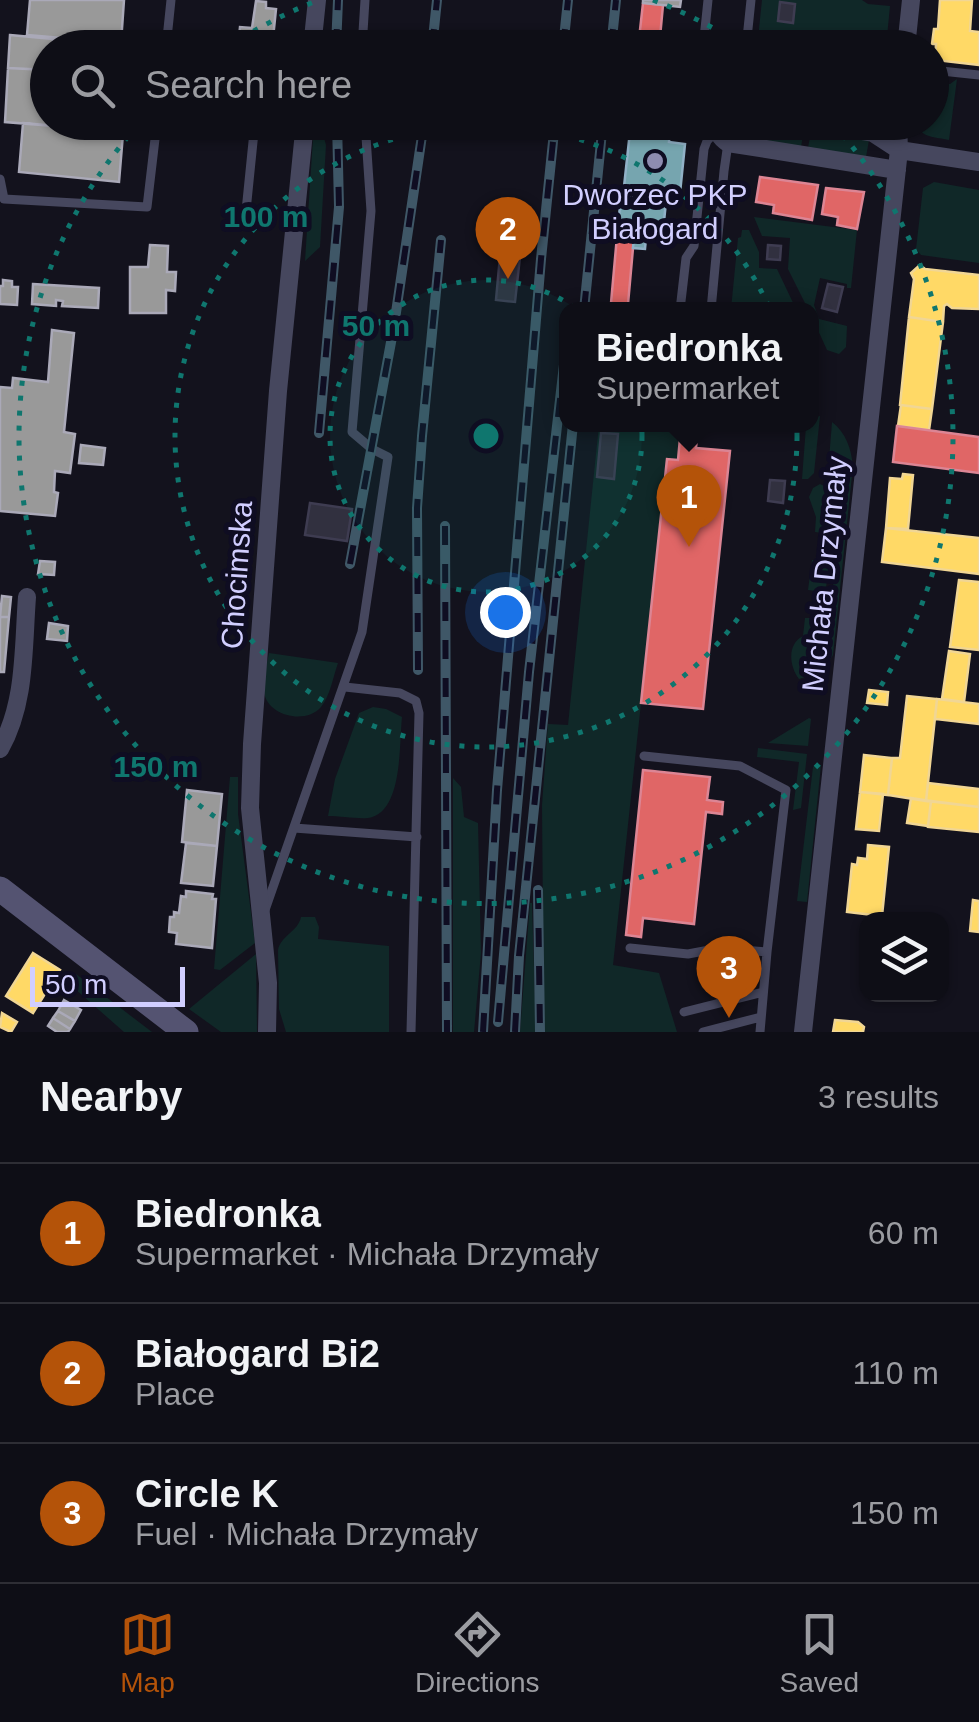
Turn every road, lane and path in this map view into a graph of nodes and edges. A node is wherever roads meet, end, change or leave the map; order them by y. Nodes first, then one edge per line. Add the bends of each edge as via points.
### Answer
1 (171, 0) edge
2 (317, 0) edge
3 (366, 0) edge
4 (708, 0) edge
5 (751, 0) edge
6 (900, 0) edge
7 (911, 0) edge
8 (168, 30) edge
9 (314, 30) edge
10 (364, 30) edge
11 (705, 30) edge
12 (748, 30) edge
13 (908, 30) edge
14 (949, 72) edge
15 (979, 76) edge
16 (155, 140) edge
17 (253, 140) edge
18 (303, 140) edge
19 (366, 140) edge
20 (708, 140) edge
21 (722, 140) edge
22 (758, 140) edge
23 (884, 140) edge
24 (899, 140) edge
25 (900, 150) junction
26 (979, 162) edge
27 (897, 170) junction
28 (0, 178) edge
29 (2, 201) edge
30 (246, 211) dead end
31 (681, 302) edge
32 (712, 302) edge
33 (27, 598) dead end
34 (344, 687) junction
35 (0, 749) edge
36 (644, 756) dead end
37 (294, 828) junction
38 (417, 837) junction
39 (0, 889) edge
40 (262, 918) junction
41 (630, 948) dead end
42 (767, 952) junction
43 (763, 992) junction
44 (684, 1012) dead end
45 (761, 1017) junction
46 (185, 1031) edge
47 (267, 1032) edge
48 (411, 1032) edge
49 (703, 1032) edge
50 (760, 1032) edge
51 (803, 1032) edge

1 - 8 lane
2 - 9 street
3 - 10 lane
4 - 11 lane
5 - 12 lane
6 - 7 lane
7 - 13 street
14 - 15 lane
16 - 29 lane via 147,207
17 - 30 lane
18 - 40 street, Chocimska via 252,744 250,808
19 - 34 lane via 371,211 352,432 388,457 369,598
20 - 31 lane
21 - 32 lane
22 - 27 street
23 - 25 street
24 - 25 street, Michała Drzymały
25 - 26 street
25 - 27 street, Michała Drzymały
27 - 51 street, Michała Drzymały
28 - 29 lane
33 - 35 street via 18,706
34 - 37 lane
34 - 38 lane via 400,693 416,702
36 - 42 lane via 740,766 786,790
37 - 38 lane
37 - 40 lane
38 - 48 lane
39 - 46 main road
40 - 47 street, Chocimska
41 - 42 lane
42 - 43 lane
43 - 44 lane
43 - 45 lane
45 - 49 lane
45 - 50 lane

